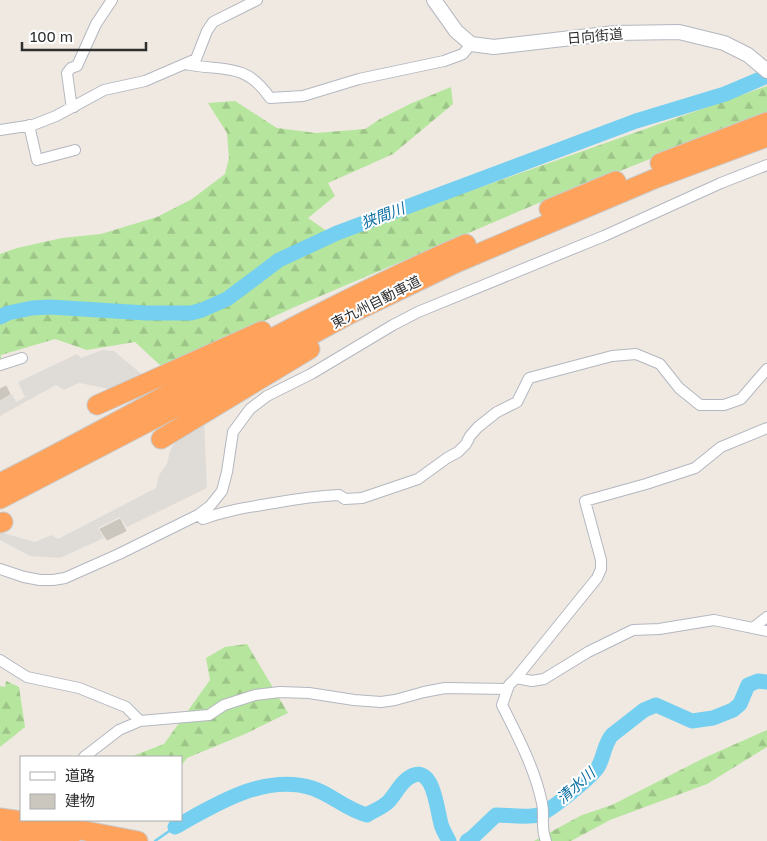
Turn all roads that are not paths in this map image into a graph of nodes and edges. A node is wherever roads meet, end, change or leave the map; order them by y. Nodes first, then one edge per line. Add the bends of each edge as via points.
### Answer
1 (112, 0) edge
2 (257, 0) edge
3 (434, 0) edge
4 (471, 44) junction
5 (186, 64) junction
6 (766, 70) edge
7 (74, 107) junction
8 (767, 122) edge
9 (29, 126) junction
10 (0, 130) edge
11 (767, 137) edge
12 (75, 150) dead end
13 (767, 165) edge
14 (542, 225) junction
15 (404, 272) junction
16 (22, 358) dead end
17 (0, 365) edge
18 (767, 369) edge
19 (96, 405) dead end
20 (767, 428) edge
21 (161, 439) dead end
22 (0, 483) edge
23 (0, 498) edge
24 (198, 515) junction
25 (0, 569) edge
26 (767, 617) edge
27 (753, 628) junction
28 (767, 631) edge
29 (0, 660) edge
30 (516, 678) junction
31 (507, 690) junction
32 (140, 721) junction
33 (85, 756) edge
34 (1, 821) edge
35 (70, 841) edge
36 (138, 841) edge
37 (546, 841) edge

1 - 7 street via 96,24 77,66 68,74
2 - 5 street via 213,22 206,31 196,59
3 - 4 street via 456,31
4 - 5 street via 463,54 444,61 359,79 303,96 270,98 244,72
4 - 6 street, 日向街道 via 494,47 615,33 679,32 724,43 748,55
5 - 7 street via 145,81 104,90
7 - 9 street
8 - 15 highway, 東九州自動車道 via 580,195
9 - 10 street
9 - 12 street via 37,160
11 - 14 highway, 東九州自動車道
13 - 24 street via 418,312 311,374 266,396 250,409 233,432 222,491
14 - 21 highway via 392,302
14 - 23 highway, 東九州自動車道 via 382,298
15 - 19 highway
15 - 22 highway, 東九州自動車道
16 - 17 street
18 - 24 street via 741,399 724,405 700,405 679,388 660,364 636,354 612,356 548,372 529,378 517,402 497,412 478,427 458,452 418,479 362,498 321,496 248,506 203,519
20 - 30 street via 722,447 695,468 585,501 601,569
24 - 25 street via 64,578 40,580
26 - 27 street
27 - 28 street
27 - 30 street via 714,620 633,630 544,679
29 - 32 street via 27,677 79,688 126,707
30 - 31 street
31 - 32 street via 445,688 381,702 280,692 254,695 224,705 209,715
31 - 37 street via 502,705 532,768 542,804 542,832
32 - 33 street via 119,730
34 - 35 highway
34 - 36 highway via 65,827

